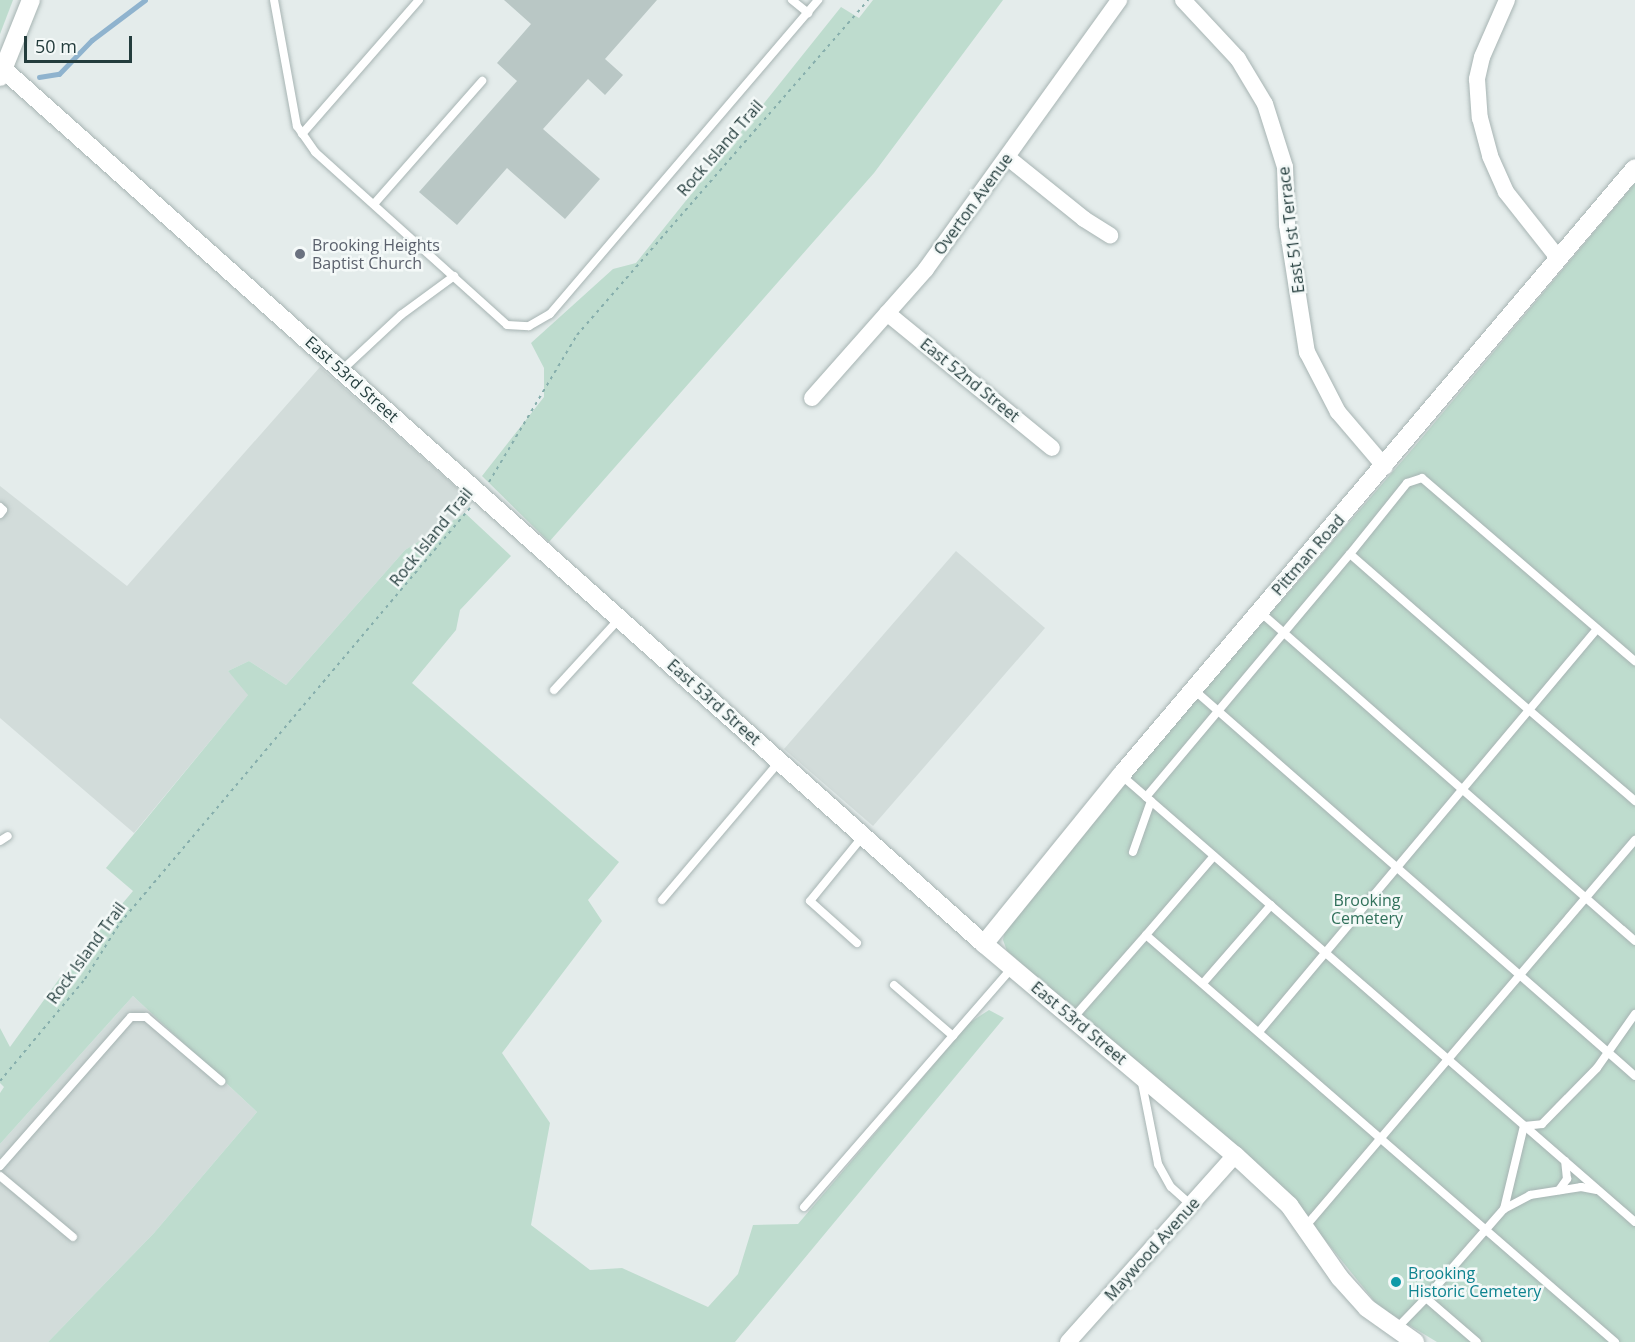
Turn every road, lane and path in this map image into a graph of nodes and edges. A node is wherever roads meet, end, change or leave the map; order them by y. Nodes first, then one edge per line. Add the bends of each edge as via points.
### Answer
1 (31, 0) edge
2 (274, 0) edge
3 (419, 0) edge
4 (792, 0) edge
5 (818, 0) edge
6 (868, 0) edge
7 (1119, 0) edge
8 (1183, 0) edge
9 (1507, 0) edge
10 (808, 14) junction
11 (2, 73) edge
12 (482, 81) dead end
13 (302, 134) junction
14 (1007, 157) junction
15 (1635, 168) edge
16 (374, 204) junction
17 (1110, 235) dead end
18 (1559, 259) junction
19 (454, 276) junction
20 (887, 313) junction
21 (342, 370) junction
22 (812, 398) dead end
23 (1052, 448) dead end
24 (1385, 467) junction
25 (482, 494) junction
26 (0, 507) edge
27 (0, 514) edge
28 (1350, 554) junction
29 (1259, 611) junction
30 (620, 618) junction
31 (1597, 628) junction
32 (1285, 634) junction
33 (1635, 661) edge
34 (1193, 689) junction
35 (554, 690) dead end
36 (1529, 710) junction
37 (1218, 711) junction
38 (780, 761) junction
39 (1121, 775) junction
40 (1463, 791) junction
41 (1149, 799) junction
42 (1635, 801) edge
43 (863, 836) junction
44 (1635, 840) edge
45 (1132, 852) dead end
46 (1214, 855) junction
47 (1397, 868) junction
48 (1586, 899) junction
49 (662, 900) dead end
50 (1271, 905) junction
51 (1146, 935) junction
52 (1635, 941) edge
53 (857, 943) dead end
54 (984, 944) junction
55 (1326, 953) junction
56 (1012, 967) junction
57 (1520, 975) junction
58 (1204, 982) junction
59 (894, 985) dead end
60 (1635, 1014) edge
61 (1074, 1017) junction
62 (1260, 1030) junction
63 (953, 1036) junction
64 (1606, 1051) junction
65 (1448, 1059) junction
66 (1140, 1074) junction
67 (1635, 1076) edge
68 (0, 1081) edge
69 (221, 1081) dead end
70 (1524, 1126) junction
71 (1382, 1136) junction
72 (1235, 1155) junction
73 (1564, 1160) junction
74 (0, 1166) edge
75 (0, 1176) edge
76 (1559, 1190) junction
77 (1599, 1191) junction
78 (1191, 1205) junction
79 (804, 1208) dead end
80 (1504, 1209) junction
81 (1635, 1222) edge
82 (1305, 1227) junction
83 (1487, 1228) junction
84 (73, 1237) dead end
85 (1426, 1298) junction
86 (1395, 1330) junction
87 (1068, 1342) edge
88 (1415, 1342) edge
89 (1477, 1342) edge
90 (1615, 1342) edge

1 - 11 street
2 - 13 lane
3 - 13 lane
4 - 10 lane
5 - 10 lane
6 - 25 path, Rock Island Trail via 577,335
7 - 14 street, Overton Avenue
8 - 24 street, East 51st Terrace via 1238,59 1265,104 1285,167 1287,225 1307,352 1338,412
9 - 18 street via 1482,57 1477,79 1480,118 1490,156 1506,192
10 - 19 lane via 550,314 529,326 507,325
11 - 21 street, East 53rd Street
12 - 16 lane
13 - 16 lane via 315,152
14 - 17 street
14 - 20 street, Overton Avenue via 926,269
15 - 18 street, Pittman Road
16 - 19 lane
18 - 24 street, Pittman Road
19 - 21 lane via 401,315
20 - 22 street, Overton Avenue
20 - 23 street, East 52nd Street
21 - 25 street, East 53rd Street
24 - 29 street, Pittman Road
25 - 30 street, East 53rd Street
25 - 68 path, Rock Island Trail via 120,922 85,979
26 - 27 lane
28 - 31 lane via 1407,483 1422,478
28 - 32 lane
28 - 36 lane
29 - 32 lane
29 - 34 street, Pittman Road
30 - 35 lane
30 - 38 street, East 53rd Street
31 - 33 lane
31 - 36 lane
32 - 37 lane
32 - 40 lane
34 - 37 lane
34 - 39 street, Pittman Road
36 - 40 lane
36 - 42 lane
37 - 41 lane
37 - 47 lane
38 - 43 street, East 53rd Street
38 - 49 lane
39 - 41 lane
39 - 54 street, Pittman Road
40 - 47 lane
40 - 48 lane
41 - 45 lane
41 - 46 lane
43 - 53 lane via 810,901
43 - 54 street, East 53rd Street
44 - 48 lane
46 - 50 lane
46 - 51 lane
47 - 55 lane
47 - 57 lane
48 - 52 lane
48 - 57 lane
50 - 55 lane
50 - 58 lane
51 - 58 lane
51 - 61 lane
54 - 56 street, East 53rd Street
55 - 62 lane
55 - 65 lane
56 - 61 street, East 53rd Street
56 - 63 lane
57 - 64 lane
57 - 65 lane
58 - 62 lane
59 - 63 lane
60 - 64 lane
61 - 66 street, East 53rd Street
62 - 71 lane
63 - 79 lane
64 - 67 lane
64 - 70 lane via 1597,1068 1542,1124
65 - 70 lane
65 - 71 lane
66 - 72 street, East 53rd Street
66 - 78 lane via 1158,1164 1171,1187
69 - 74 lane via 146,1017 131,1017
70 - 73 lane
70 - 80 lane
71 - 82 lane
71 - 83 lane
72 - 78 street, Maywood Avenue
72 - 82 street, East 53rd Street via 1289,1205
73 - 76 lane via 1568,1179
73 - 77 lane
75 - 84 lane
76 - 77 lane via 1581,1187
76 - 80 lane via 1530,1195
77 - 81 lane
78 - 87 street, Maywood Avenue
80 - 83 lane
82 - 86 street, East 53rd Street via 1340,1278 1367,1308
83 - 85 lane
83 - 90 lane
85 - 86 lane
85 - 89 lane
86 - 88 street, East 53rd Street

